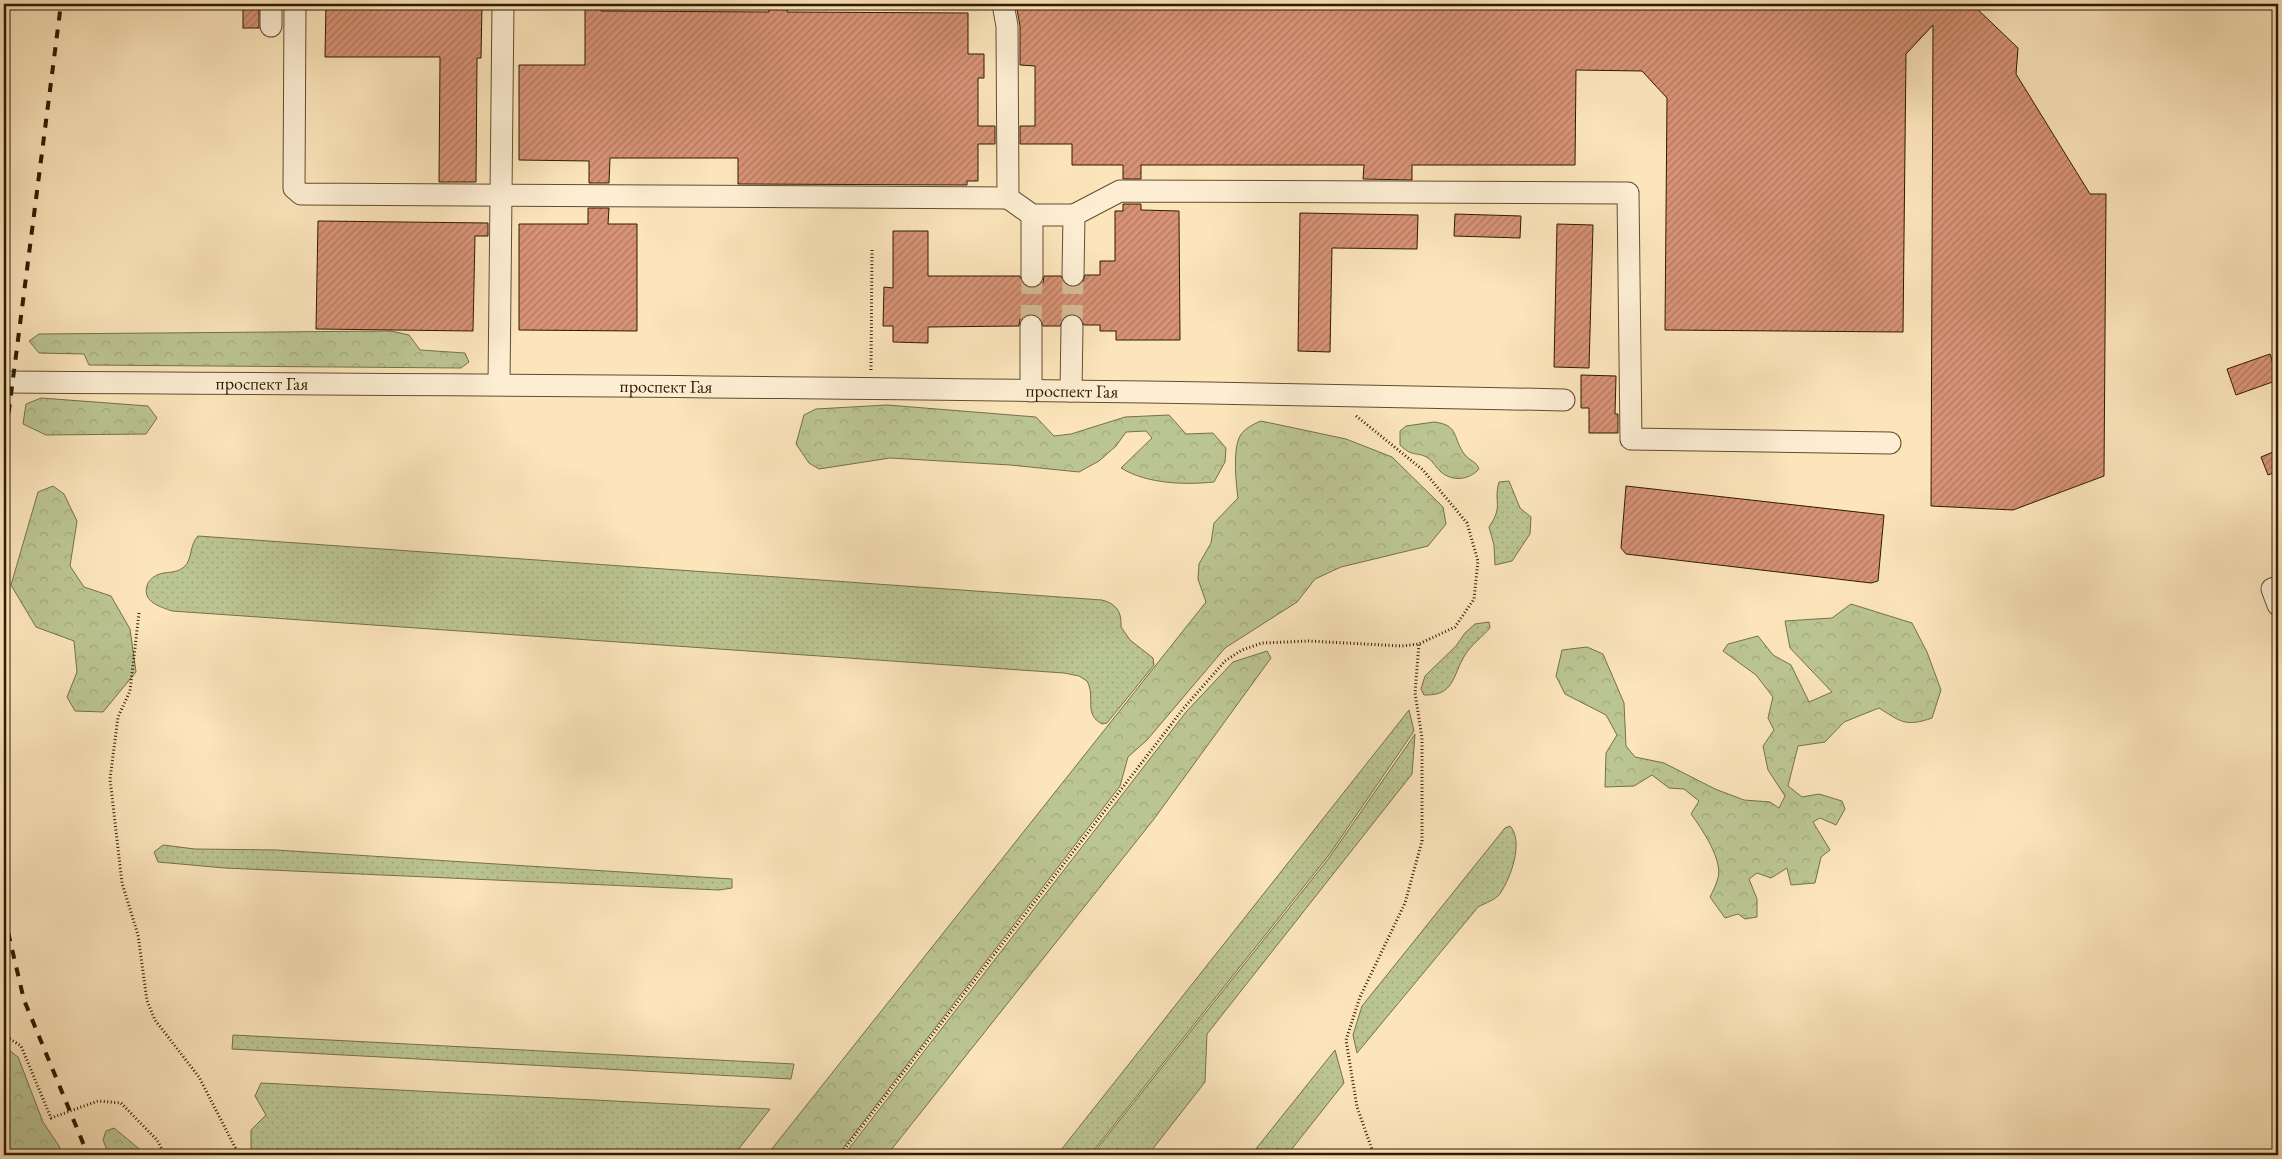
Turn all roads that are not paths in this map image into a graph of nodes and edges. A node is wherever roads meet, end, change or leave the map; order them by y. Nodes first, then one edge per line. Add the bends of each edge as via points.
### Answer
1 (271, 4) edge
2 (295, 4) edge
3 (503, 4) edge
4 (1002, 4) edge
5 (271, 26) dead end
6 (501, 195) junction
7 (1008, 198) junction
8 (1032, 215) junction
9 (1074, 215) junction
10 (1073, 275) tunnel mouth
11 (1032, 276) tunnel mouth
12 (1031, 326) tunnel mouth
13 (1072, 326) tunnel mouth
14 (4, 382) edge
15 (499, 384) junction
16 (1031, 391) junction
17 (1071, 391) junction
18 (1564, 400) dead end
19 (1890, 443) dead end
20 (2278, 587) edge
21 (2278, 605) edge

1 - 5 street
2 - 6 street via 294,188 301,194
3 - 6 street
4 - 7 street via 1007,26
6 - 7 street
6 - 15 street
7 - 8 street
8 - 9 street
8 - 11 street
9 - 10 street
9 - 19 street via 1120,191 1628,193 1631,439
12 - 16 street
13 - 17 street
14 - 15 street, проспект Гая
15 - 16 street, проспект Гая
16 - 17 street, проспект Гая
17 - 18 street, проспект Гая
20 - 21 street via 2272,589

